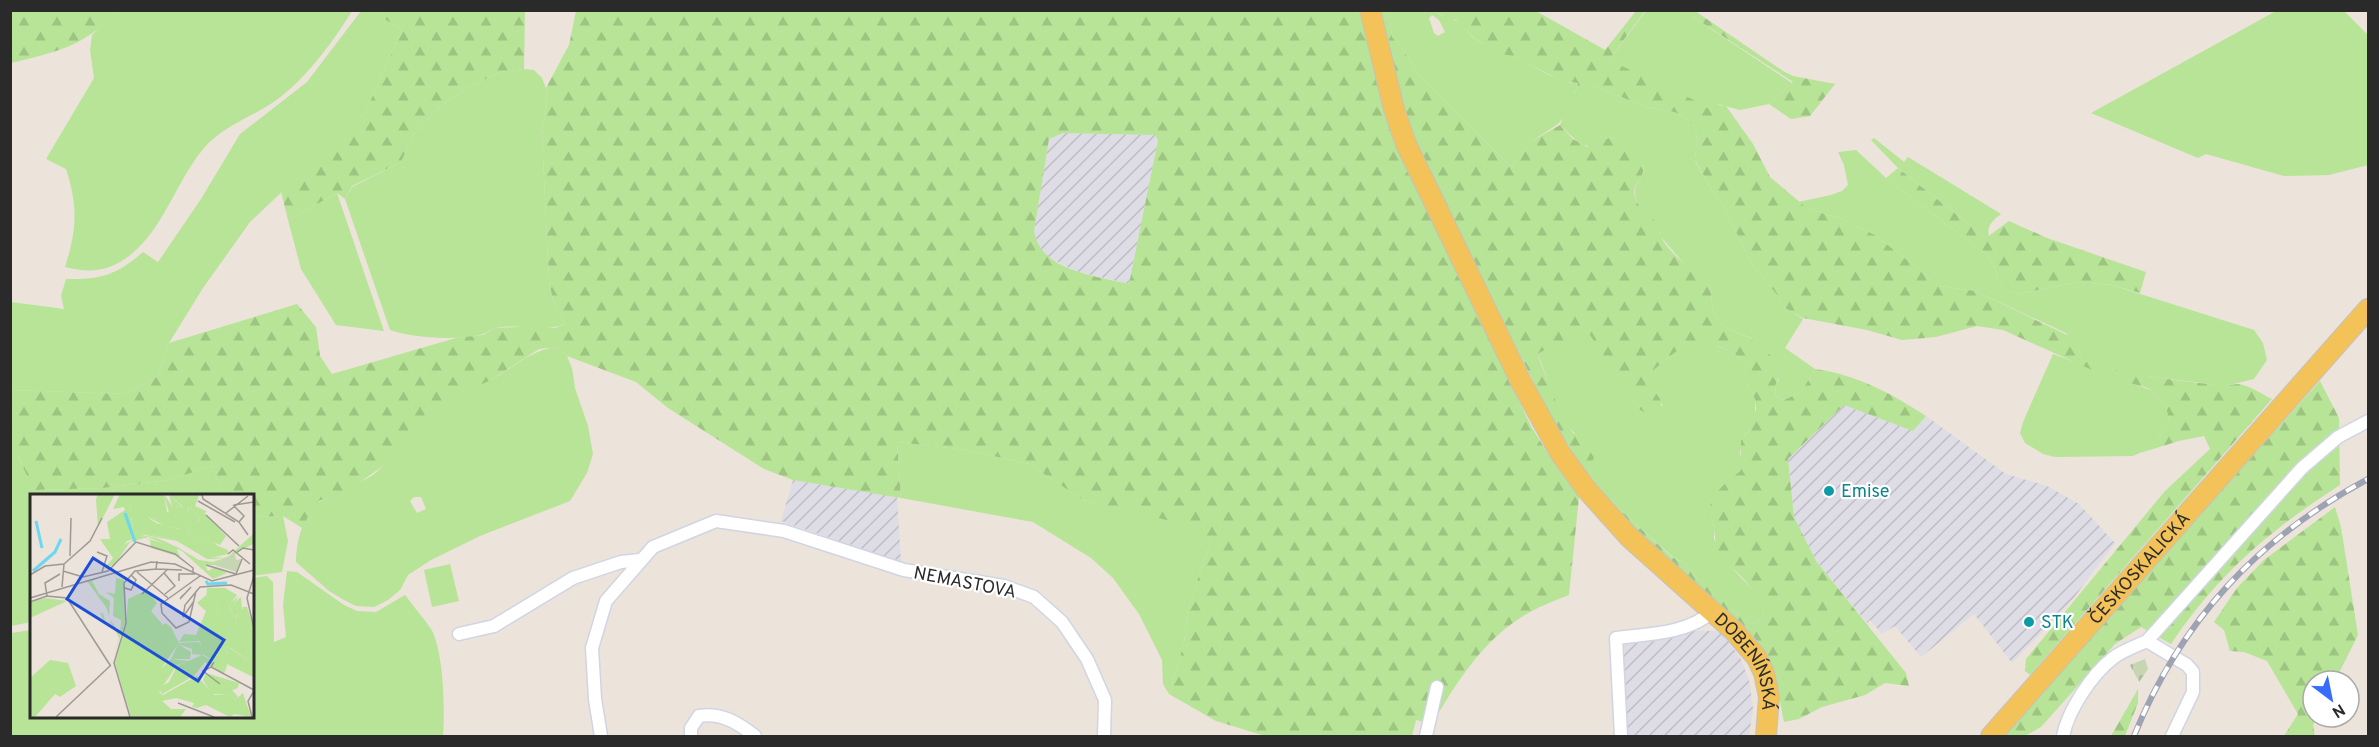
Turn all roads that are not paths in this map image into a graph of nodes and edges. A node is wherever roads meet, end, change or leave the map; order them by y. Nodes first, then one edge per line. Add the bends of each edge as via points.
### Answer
1 (1370, 10) edge
2 (2368, 309) edge
3 (2368, 421) edge
4 (640, 560) junction
5 (1713, 611) junction
6 (459, 634) dead end
7 (2147, 641) junction
8 (1437, 687) dead end
9 (601, 736) edge
10 (691, 736) edge
11 (755, 736) edge
12 (1104, 736) edge
13 (1426, 736) edge
14 (1621, 736) edge
15 (1766, 736) edge
16 (1991, 736) edge
17 (2062, 736) edge
18 (2172, 736) edge

1 - 5 main road via 1394,109 1415,166 1541,421 1573,471 1629,537
2 - 16 main road, ČESKOSKALICKÁ
3 - 7 street via 2338,437 2302,468
4 - 6 street via 573,578 494,626
4 - 9 street via 606,601 592,648
4 - 12 street, NEMASTOVA via 653,547 716,521 784,531 904,570 1004,585 1034,597 1062,622 1087,659 1105,700
5 - 14 street, DOBENÍNSKÁ via 1702,621 1684,628 1616,638
5 - 15 main road, DOBENÍNSKÁ via 1746,644 1764,673 1769,697
7 - 17 street via 2114,657 2104,667 2072,709
7 - 18 street via 2193,672 2193,692
8 - 13 street
10 - 11 street via 699,716 713,713

